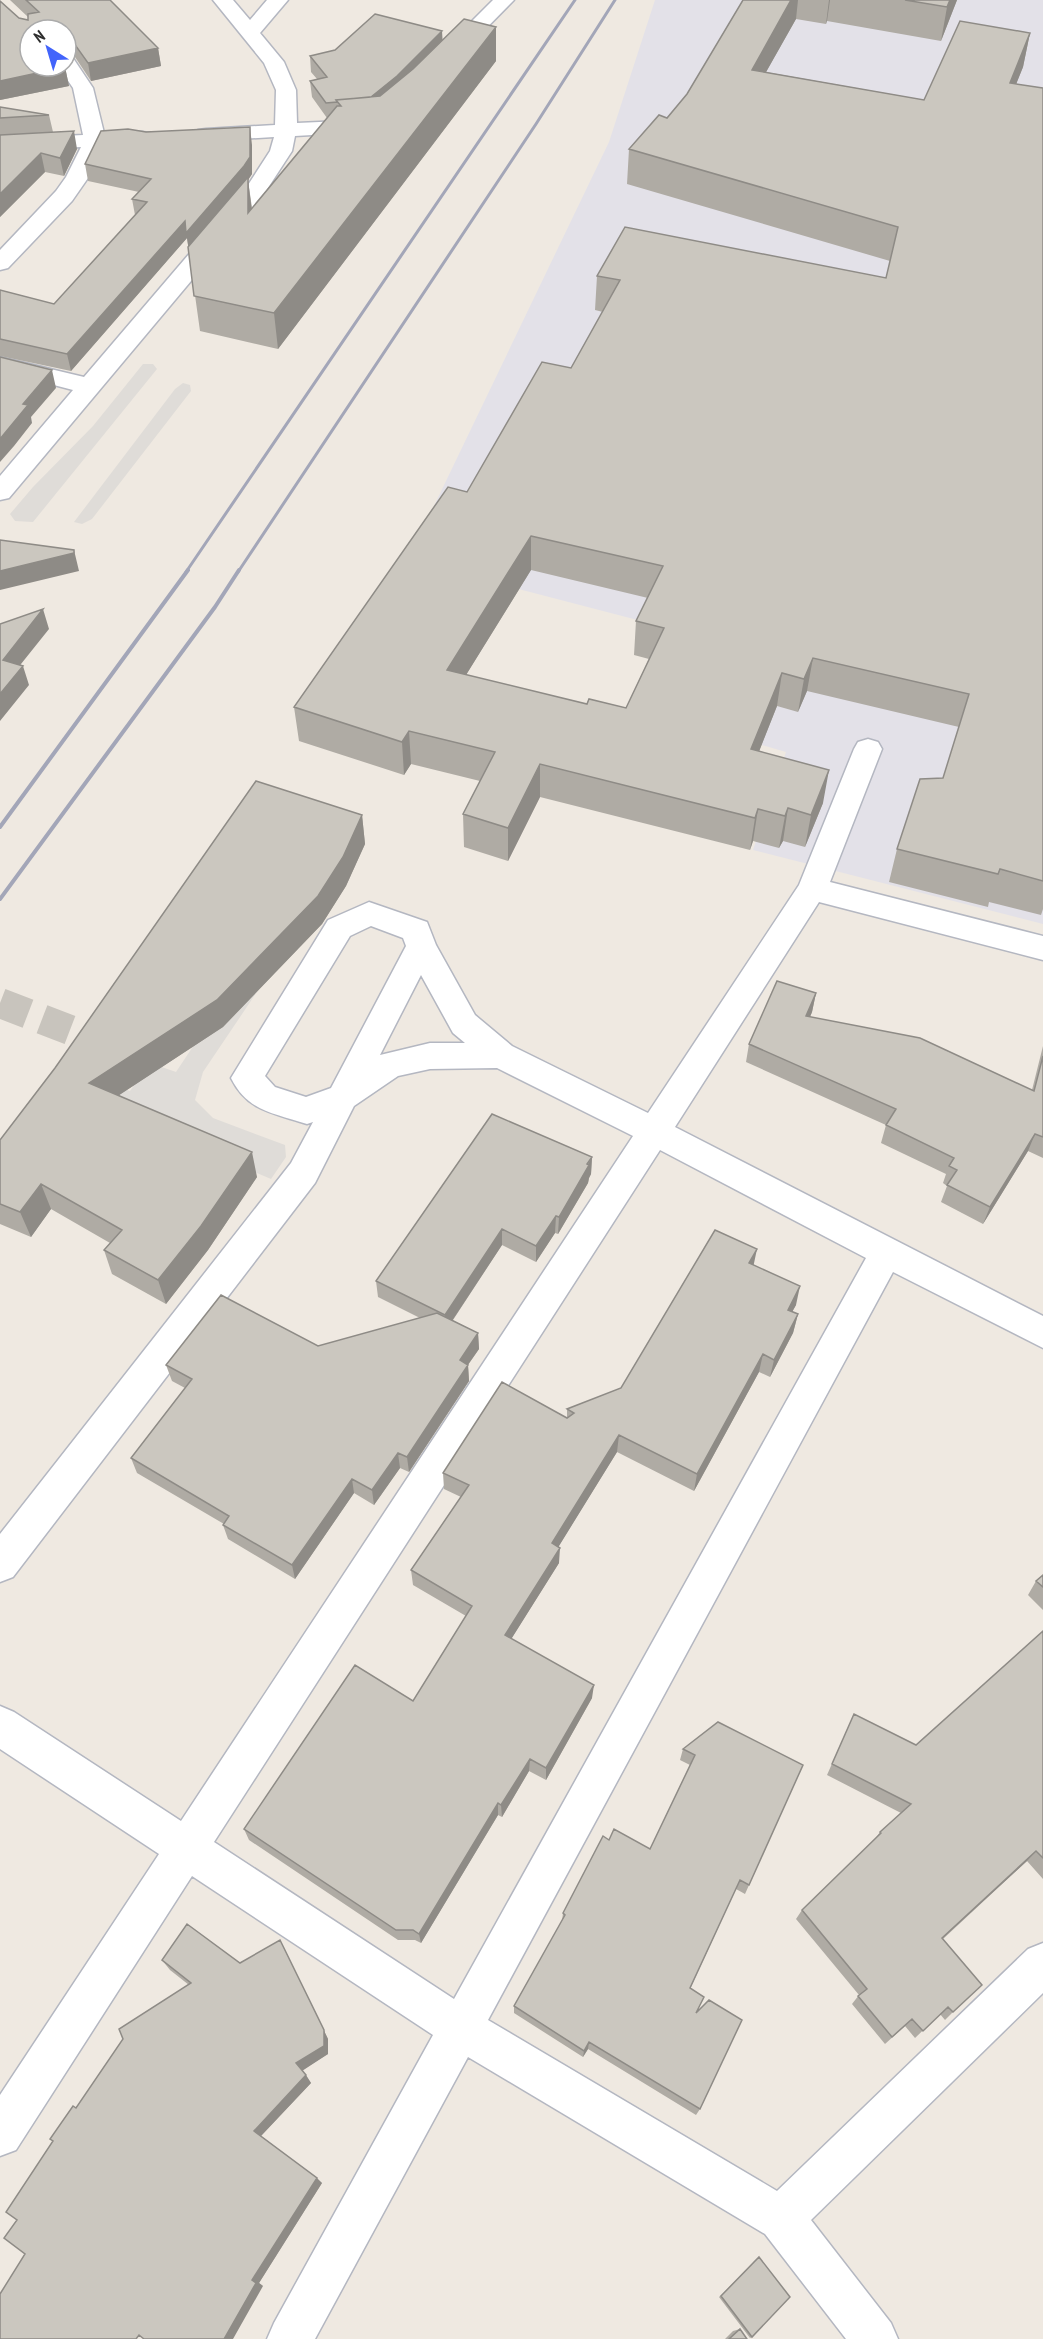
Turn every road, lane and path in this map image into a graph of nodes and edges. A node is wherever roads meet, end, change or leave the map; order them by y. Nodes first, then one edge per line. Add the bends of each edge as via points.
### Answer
1 (223, 0) edge
2 (278, 0) edge
3 (504, 0) edge
4 (251, 31) junction
5 (438, 66) edge
6 (76, 78) edge
7 (382, 118) edge
8 (286, 131) junction
9 (190, 136) edge
10 (166, 137) edge
11 (95, 141) junction
12 (0, 145) edge
13 (0, 263) edge
14 (0, 364) edge
15 (89, 386) junction
16 (0, 492) edge
17 (868, 749) dead end
18 (812, 889) junction
19 (422, 946) junction
20 (1043, 948) edge
21 (501, 1055) junction
22 (345, 1096) junction
23 (655, 1132) junction
24 (887, 1251) junction
25 (1043, 1333) edge
26 (0, 1564) edge
27 (0, 1726) edge
28 (188, 1848) junction
29 (1043, 1964) edge
30 (462, 2029) junction
31 (0, 2134) edge
32 (782, 2218) junction
33 (290, 2339) edge
34 (875, 2339) edge

1 - 4 street
2 - 4 street
3 - 5 street
4 - 8 street via 274,62 286,90
6 - 11 street via 83,88
7 - 8 street via 374,125
8 - 9 street
8 - 15 street via 280,151 256,189
10 - 11 street
11 - 12 street
11 - 13 street via 64,196
14 - 15 street
15 - 16 street
17 - 18 street
18 - 20 street
18 - 23 street
19 - 21 street via 464,1024
19 - 22 street
19 - 22 street via 416,930 369,914 339,928 247,1078 264,1097 307,1111
21 - 22 street via 430,1056 389,1065
21 - 23 street
22 - 26 street via 303,1173
23 - 24 street
23 - 28 street
24 - 25 street
24 - 30 street
27 - 28 street
28 - 30 street
28 - 31 street
29 - 32 street
30 - 32 street
30 - 33 street
32 - 34 street

